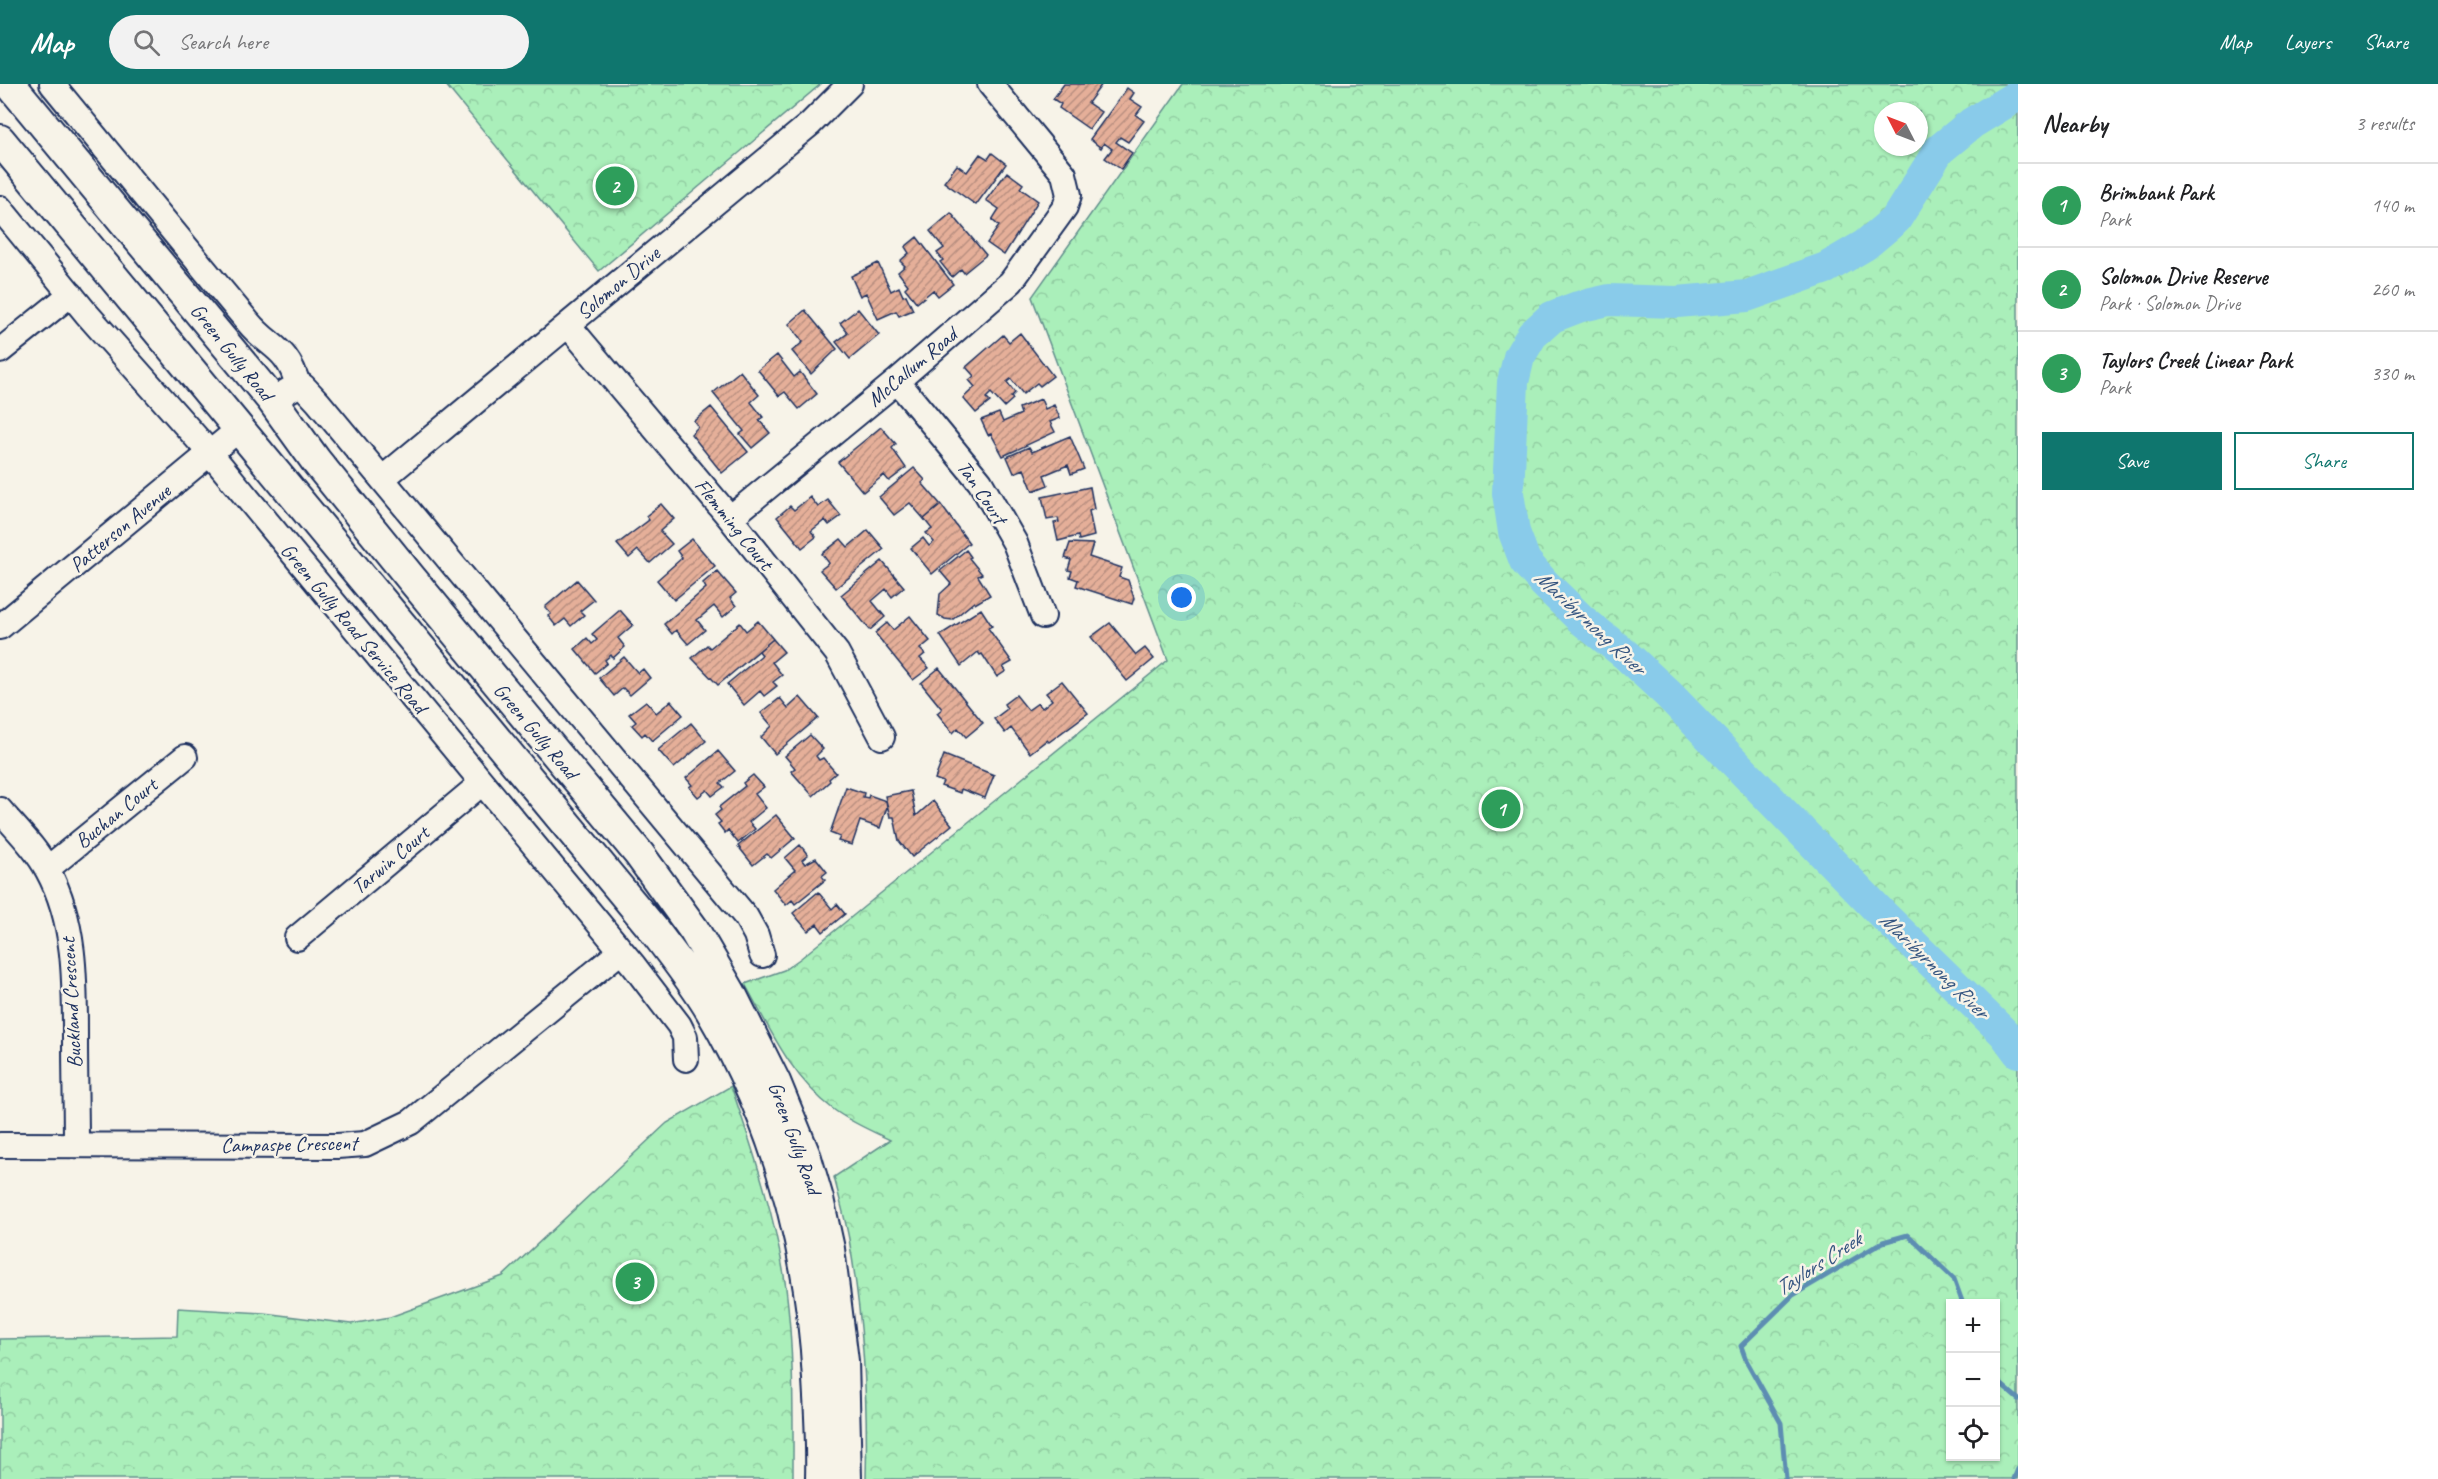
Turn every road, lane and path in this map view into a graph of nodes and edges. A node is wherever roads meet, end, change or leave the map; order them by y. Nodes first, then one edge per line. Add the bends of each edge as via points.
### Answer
1 (10, 84) edge
2 (52, 84) edge
3 (850, 84) edge
4 (990, 84) edge
5 (0, 140) edge
6 (0, 208) edge
7 (71, 294) junction
8 (568, 325) junction
9 (0, 351) edge
10 (897, 381) junction
11 (298, 385) junction
12 (272, 400) junction
13 (239, 429) junction
14 (210, 453) junction
15 (382, 479) junction
16 (730, 518) junction
17 (1044, 616) dead end
18 (0, 627) edge
19 (882, 736) dead end
20 (185, 757) dead end
21 (482, 783) junction
22 (0, 810) edge
23 (47, 869) junction
24 (297, 938) dead end
25 (621, 951) junction
26 (762, 955) dead end
27 (686, 1059) dead end
28 (0, 1145) edge
29 (76, 1145) junction
30 (821, 1479) edge
31 (846, 1479) edge

1 - 12 main road, Green Gully Road
2 - 11 street via 247,321 286,358
3 - 8 street, Solomon Drive via 810,124
4 - 10 street, McCallum Road via 1064,174 1069,195 1053,226 1011,282
5 - 13 main road, Green Gully Road
6 - 7 street, Green Gully Road Service Road
7 - 9 street
7 - 14 street, Green Gully Road Service Road
8 - 15 street, Solomon Drive
8 - 16 street, Flemming Court
10 - 16 street, McCallum Road
10 - 17 street, Tan Court via 980,482 1015,543
11 - 12 street
11 - 15 street via 318,402
12 - 13 main road
12 - 31 main road, Green Gully Road via 316,461 639,854 694,930 730,992 775,1082 806,1158 830,1249 843,1361
13 - 14 street, Patterson Avenue
13 - 30 main road, Green Gully Road via 653,929 711,1012 758,1103 793,1205 815,1328
14 - 18 street, Patterson Avenue
14 - 21 street, Green Gully Road Service Road
15 - 26 street via 746,917
16 - 19 street, Flemming Court via 837,653
20 - 23 street, Buchan Court
21 - 24 street, Tarwin Court
21 - 25 street, Green Gully Road Service Road
22 - 23 street, Buckland Crescent
23 - 29 street, Buckland Crescent via 60,899 71,945
25 - 27 street, Green Gully Road Service Road via 679,1025 685,1037
25 - 29 street, Campaspe Crescent via 411,1122 365,1144
28 - 29 street, Campaspe Crescent

